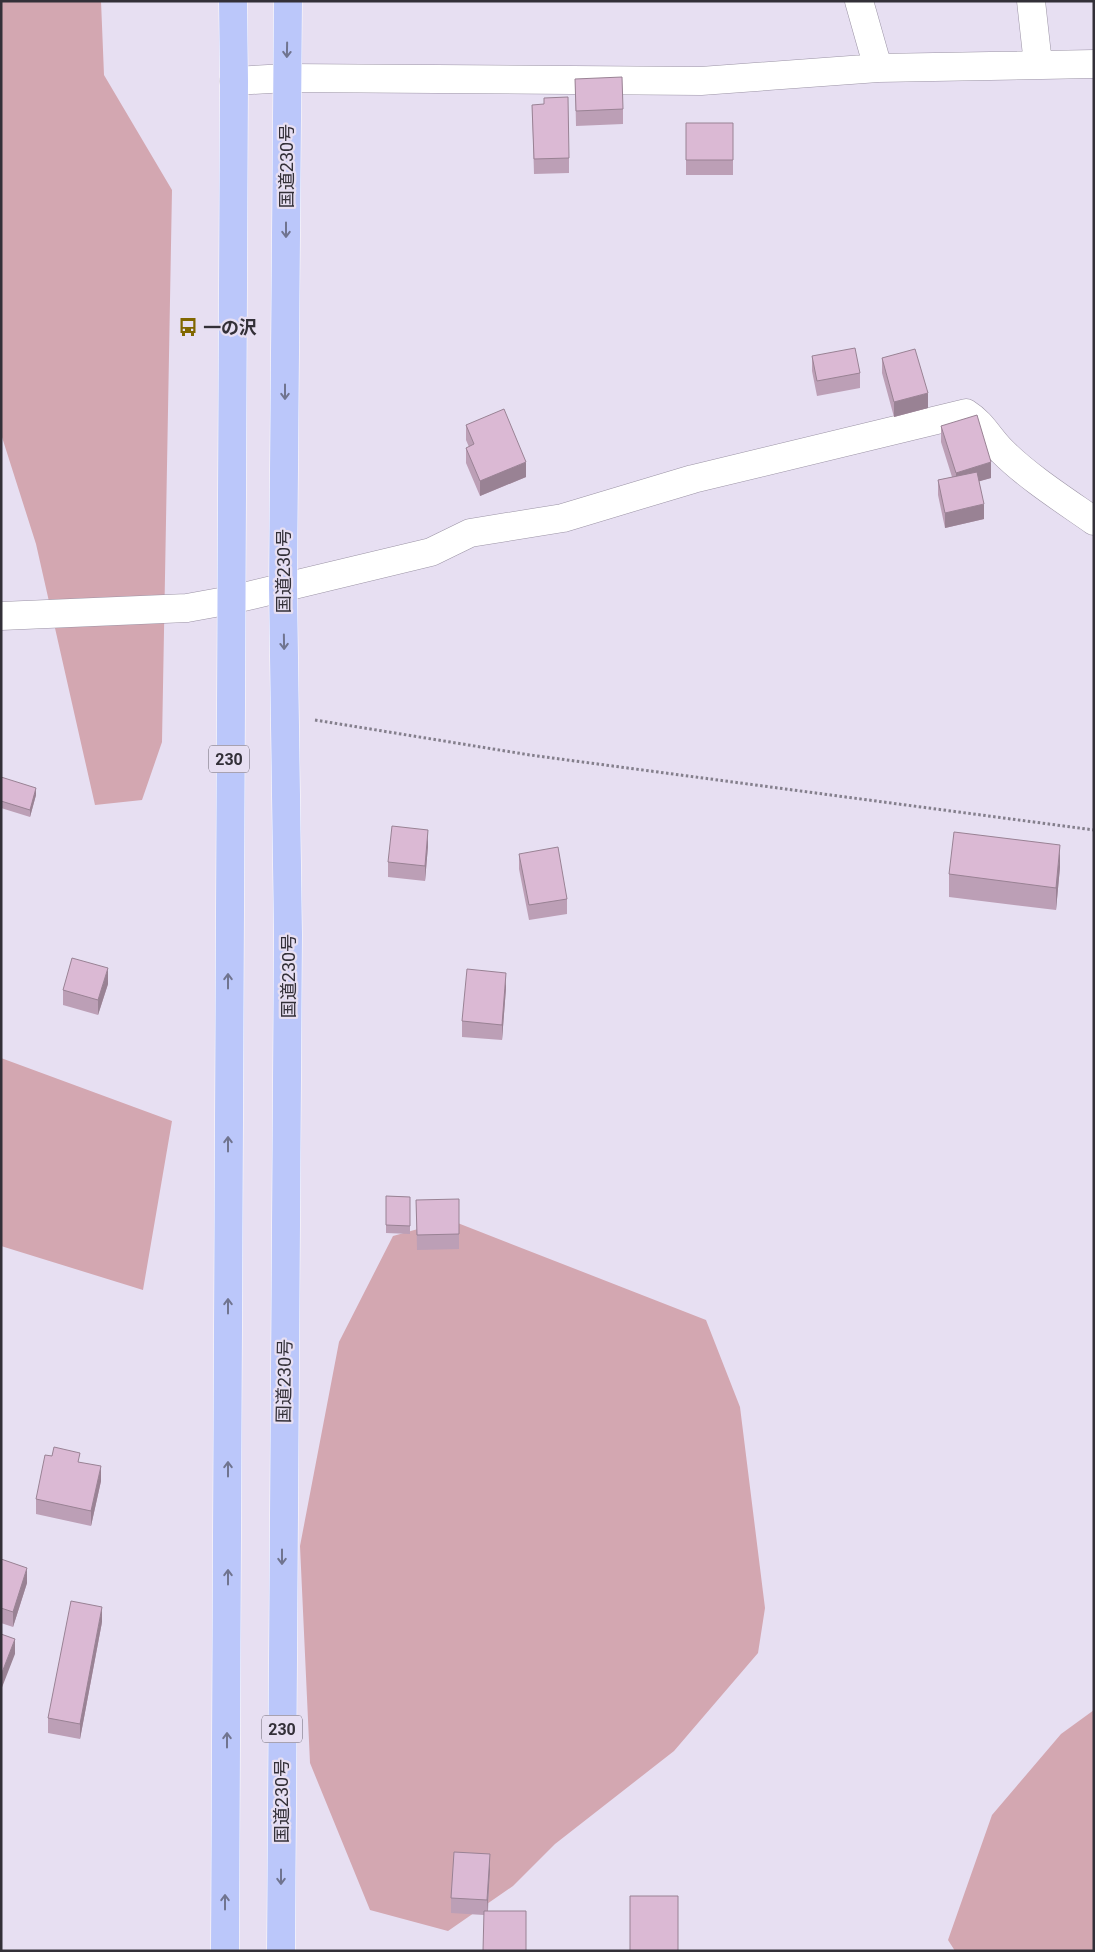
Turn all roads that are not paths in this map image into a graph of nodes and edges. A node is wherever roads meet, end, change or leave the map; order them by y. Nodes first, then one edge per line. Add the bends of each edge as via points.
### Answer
1 (233, 1) edge
2 (288, 1) edge
3 (859, 1) edge
4 (1031, 1) edge
5 (1038, 64) junction
6 (1094, 64) edge
7 (878, 68) junction
8 (287, 78) junction
9 (234, 81) junction
10 (1094, 521) edge
11 (283, 587) junction
12 (231, 600) junction
13 (1, 616) edge
14 (225, 1951) edge
15 (281, 1951) edge

1 - 9 highway, 230
2 -> 8 highway, 国道230号 / 230
3 - 7 street
4 - 5 street
5 - 6 street
5 - 7 street
7 - 8 street via 701,80
8 - 9 street
8 -> 11 highway, 国道230号 / 230
9 - 12 highway, 230
10 - 11 street via 1003,451 978,420 966,413 693,479 562,518 470,534 431,552
11 - 12 street
11 -> 15 highway, 国道230号 / 230 via 288,934
12 - 13 street via 187,608
14 -> 12 highway, 230

